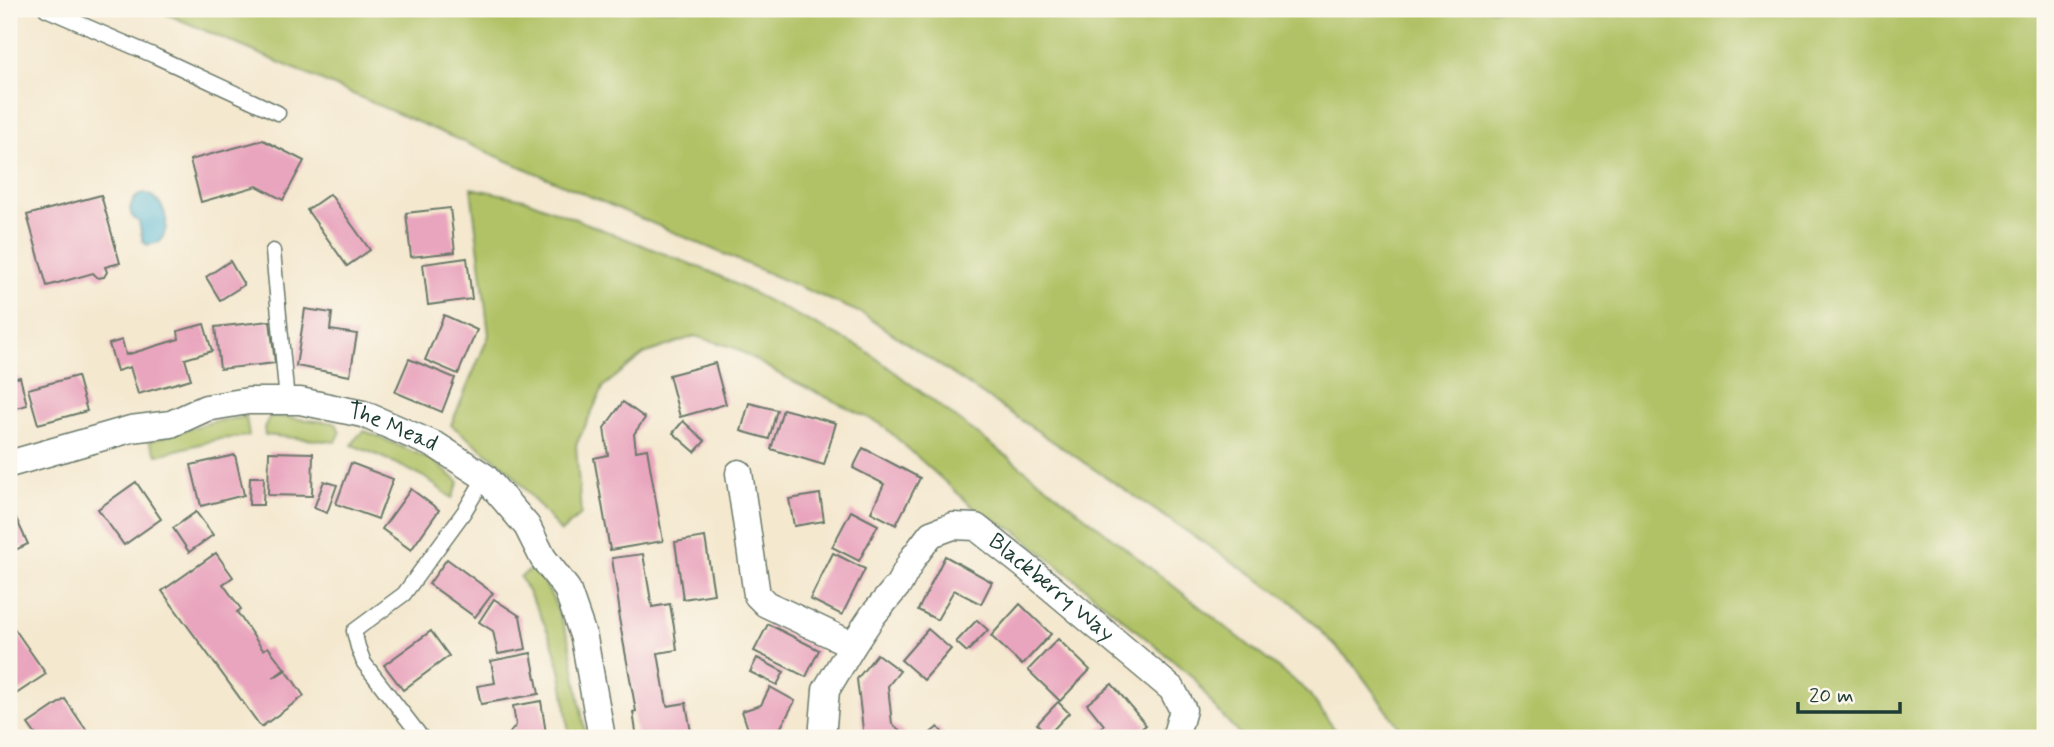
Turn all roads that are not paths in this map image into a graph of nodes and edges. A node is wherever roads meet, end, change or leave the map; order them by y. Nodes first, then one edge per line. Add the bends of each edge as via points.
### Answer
1 (46, 9) edge
2 (278, 113) dead end
3 (273, 251) dead end
4 (287, 401) junction
5 (9, 464) edge
6 (739, 473) dead end
7 (485, 477) junction
8 (853, 645) junction
9 (422, 738) edge
10 (602, 738) edge
11 (822, 738) edge
12 (1175, 738) edge

1 - 2 lane
3 - 4 lane
4 - 5 street, The Mead via 206,408 170,424 131,429
4 - 7 street, The Mead via 363,414 437,446
6 - 8 street via 757,596
7 - 9 lane via 404,594 354,631 364,663
7 - 10 street, The Mead via 527,526 543,558 567,589 584,638
8 - 11 street, Blackberry Way via 825,690
8 - 12 street, Blackberry Way via 930,534 953,526 976,527 1172,689 1183,710

